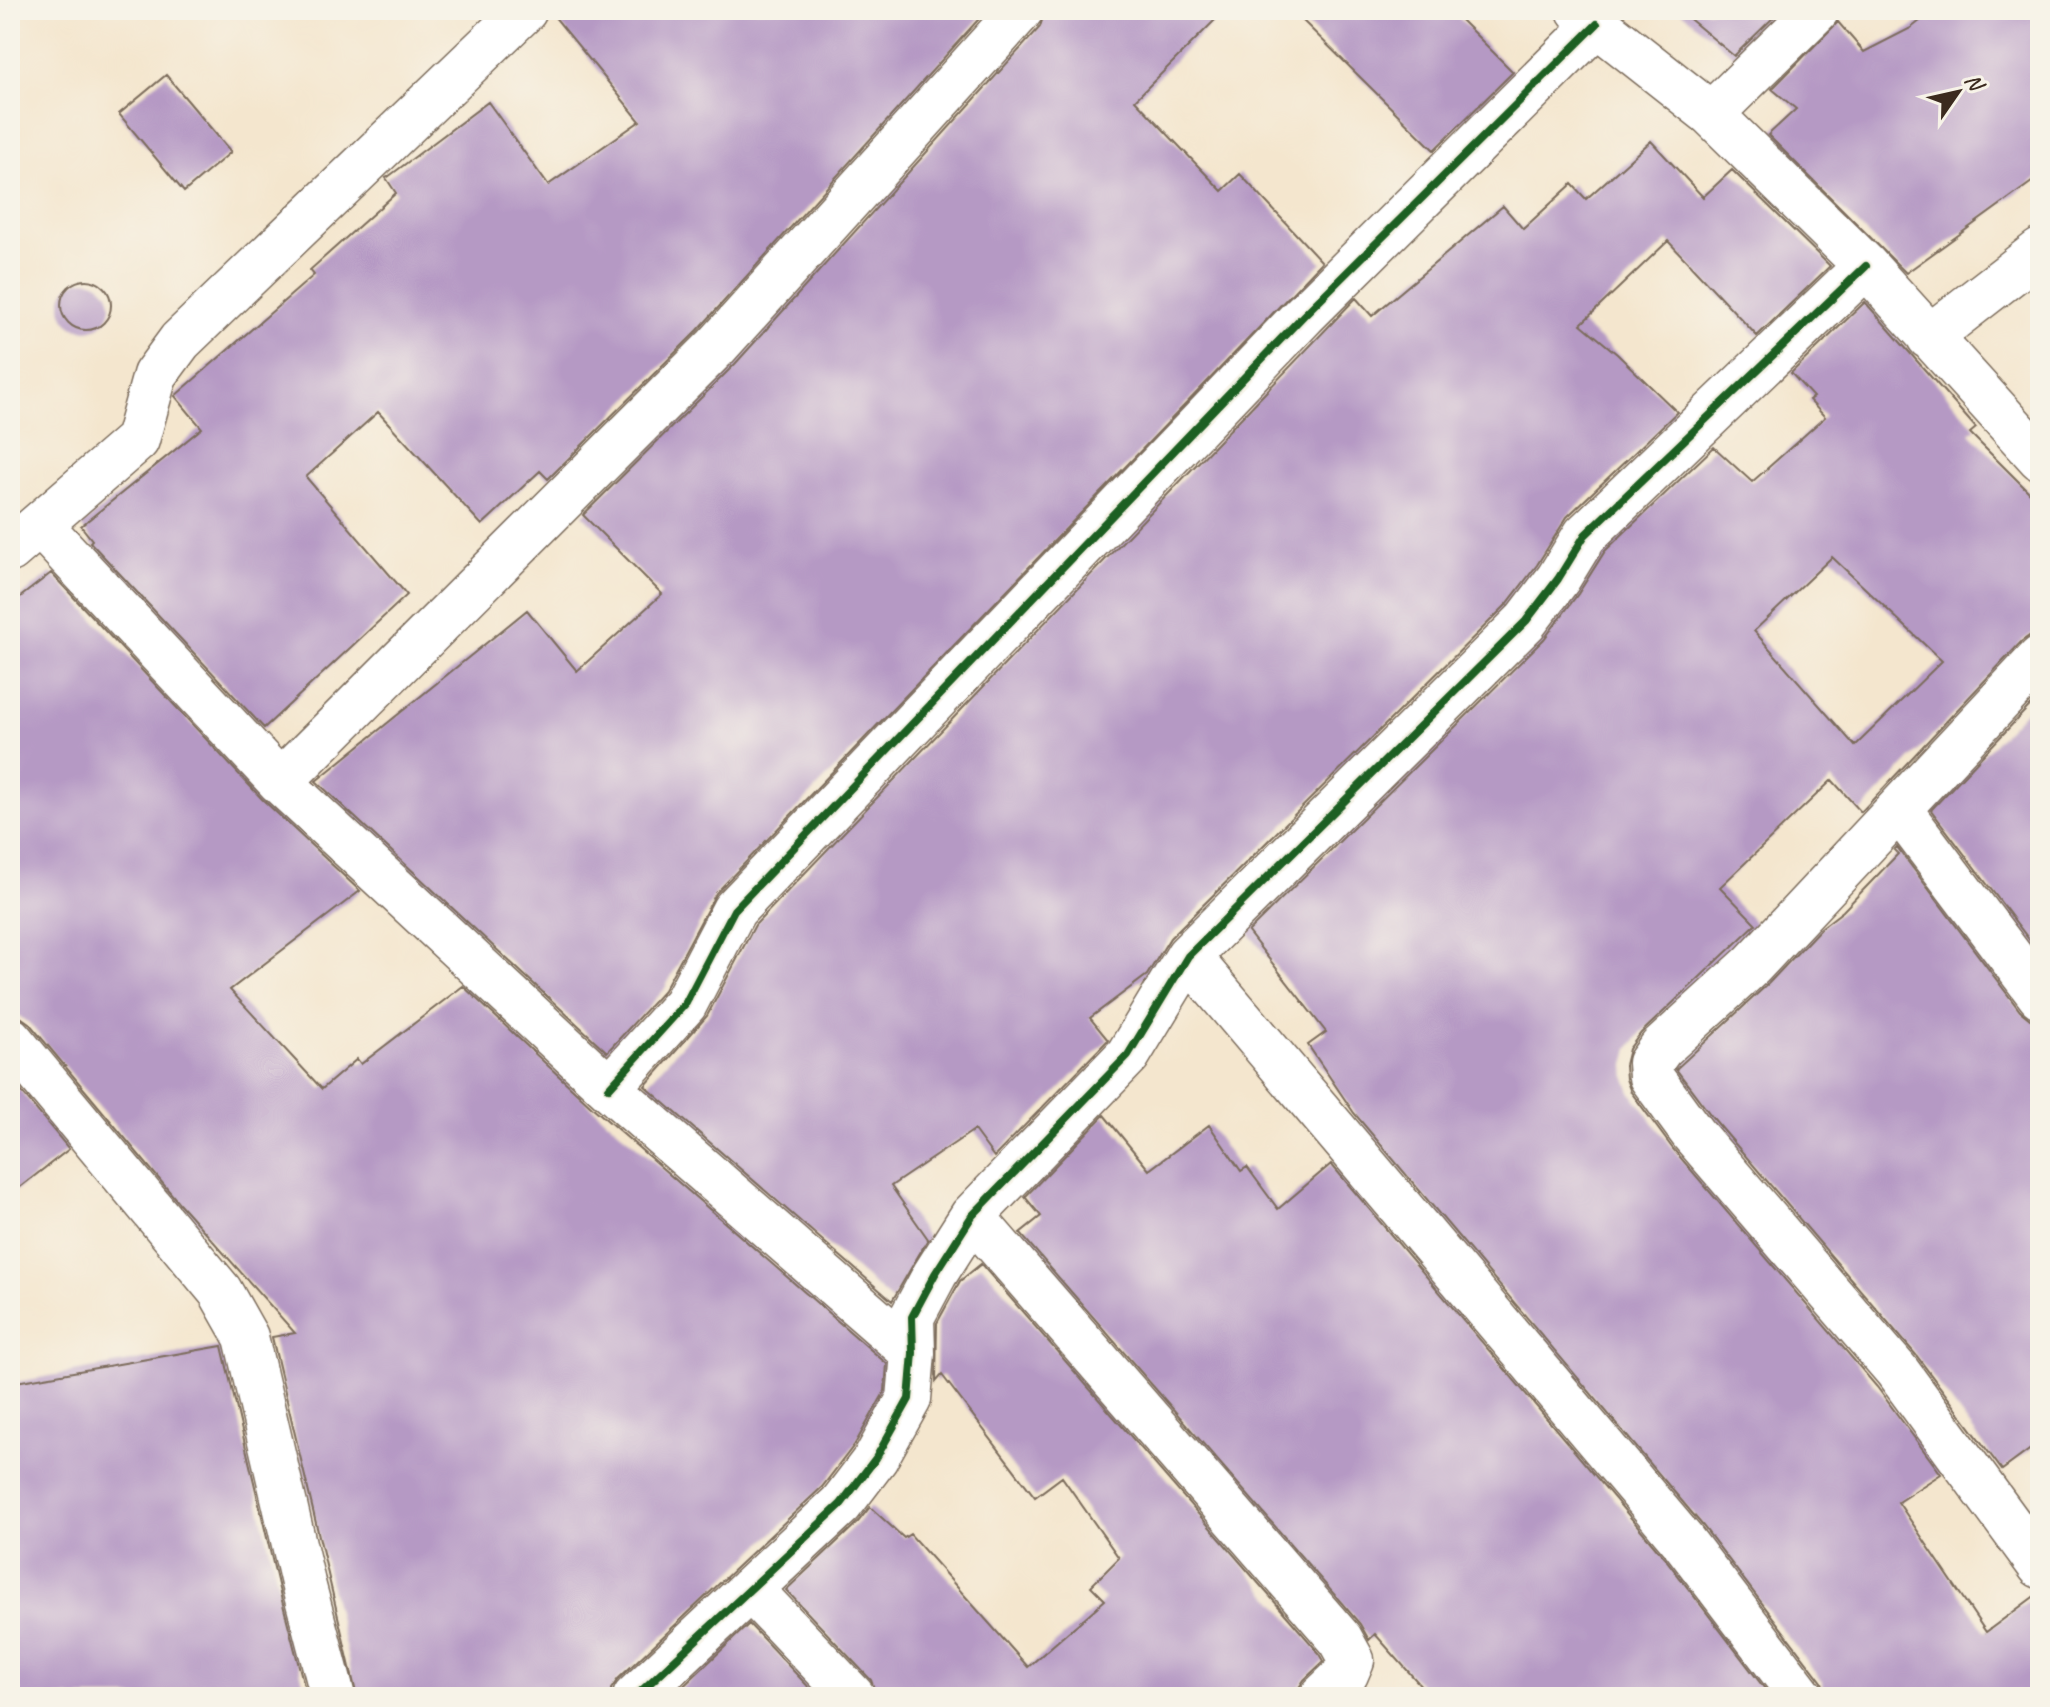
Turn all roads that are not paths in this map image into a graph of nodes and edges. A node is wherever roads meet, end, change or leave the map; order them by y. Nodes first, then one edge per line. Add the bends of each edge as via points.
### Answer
1 (525, 10) edge
2 (1021, 10) edge
3 (1817, 10) edge
4 (1588, 17) edge
5 (1711, 114) junction
6 (2040, 251) edge
7 (1866, 266) junction
8 (1929, 337) junction
9 (2040, 458) edge
10 (25, 537) edge
11 (2040, 658) edge
12 (280, 782) junction
13 (1899, 809) junction
14 (1188, 956) junction
15 (2040, 996) edge
16 (10, 1039) edge
17 (609, 1088) junction
18 (972, 1216) junction
19 (913, 1353) junction
20 (2040, 1566) edge
21 (750, 1589) junction
22 (333, 1697) edge
23 (635, 1697) edge
24 (853, 1697) edge
25 (1322, 1697) edge
26 (1802, 1697) edge

1 - 10 street via 180,341 155,375 137,440
2 - 12 street via 716,347
3 - 5 street
4 - 5 street
4 - 17 street via 734,910 685,1004
5 - 7 street
6 - 8 street
7 - 8 street
7 - 14 street via 1585,535 1526,621
8 - 9 street
10 - 12 street
11 - 13 street
12 - 17 street
13 - 15 street
13 - 20 street via 1752,965 1661,1048 1650,1063 1651,1077 1693,1134 1897,1371
14 - 18 street via 1128,1055
14 - 26 street via 1683,1541
16 - 22 street via 220,1291 246,1337
17 - 19 street
18 - 19 street via 912,1317
18 - 25 street via 1341,1640 1352,1660 1346,1674
19 - 21 street via 909,1399 876,1458 841,1504
21 - 23 street
21 - 24 street

